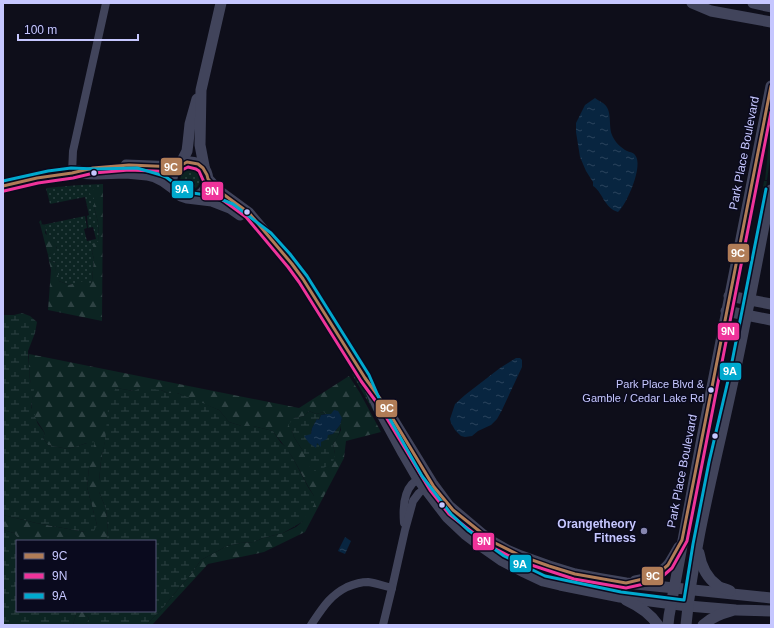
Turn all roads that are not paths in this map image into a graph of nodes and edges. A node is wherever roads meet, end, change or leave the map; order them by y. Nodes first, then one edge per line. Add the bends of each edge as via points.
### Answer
1 (106, 3) edge
2 (221, 3) edge
3 (692, 3) edge
4 (753, 3) edge
5 (771, 6) edge
6 (771, 22) edge
7 (771, 86) edge
8 (201, 90) junction
9 (179, 166) junction
10 (72, 173) junction
11 (207, 175) junction
12 (3, 186) edge
13 (174, 189) junction
14 (771, 190) edge
15 (190, 198) junction
16 (268, 237) junction
17 (729, 296) junction
18 (750, 300) junction
19 (771, 304) edge
20 (726, 311) junction
21 (746, 316) junction
22 (771, 320) edge
23 (425, 481) junction
24 (682, 540) junction
25 (698, 545) junction
26 (626, 583) junction
27 (392, 588) junction
28 (674, 588) junction
29 (690, 590) junction
30 (742, 595) junction
31 (620, 597) junction
32 (771, 598) edge
33 (671, 603) junction
34 (688, 606) junction
35 (736, 610) junction
36 (771, 611) edge
37 (311, 625) edge
38 (383, 625) edge
39 (658, 625) edge
40 (668, 625) edge
41 (686, 625) edge
42 (703, 625) edge

1 - 10 street via 73,151
2 - 8 street
3 - 6 street via 712,11
4 - 5 street
7 - 17 street, Park Place Boulevard
8 - 9 street via 190,124 187,151
8 - 11 street via 200,144
9 - 10 street via 116,166
9 - 11 street via 194,162 201,166
9 - 13 street via 172,178
10 - 12 street
10 - 13 street via 137,173 159,179
11 - 15 street via 208,184 203,192 195,198
11 - 16 street via 224,195 249,213
13 - 15 street via 181,196
14 - 18 street
15 - 16 street via 212,201 230,208
16 - 23 street via 310,289 365,378 403,453
17 - 18 street
17 - 20 street, Park Place Boulevard
18 - 19 street
18 - 21 street
20 - 21 street
20 - 24 street, Park Place Boulevard
21 - 22 street
21 - 25 street
23 - 26 street via 453,510 502,547 575,574
23 - 27 street via 412,484 407,493 404,504 405,530
23 - 31 street via 447,517 465,534 501,560 544,581
24 - 26 street via 668,565 661,571 651,577
24 - 28 street, Park Place Boulevard
25 - 29 street
25 - 30 street via 700,561 706,573 718,586
26 - 28 street
27 - 37 street via 368,582 357,583 331,598
27 - 38 street
28 - 29 street
28 - 33 street, Park Place Boulevard
29 - 30 street
29 - 34 street
30 - 32 street
31 - 33 street
31 - 39 street via 645,611
33 - 34 street
33 - 40 street, Park Place Boulevard
34 - 35 street
34 - 41 street
35 - 36 street
35 - 42 street via 719,614

